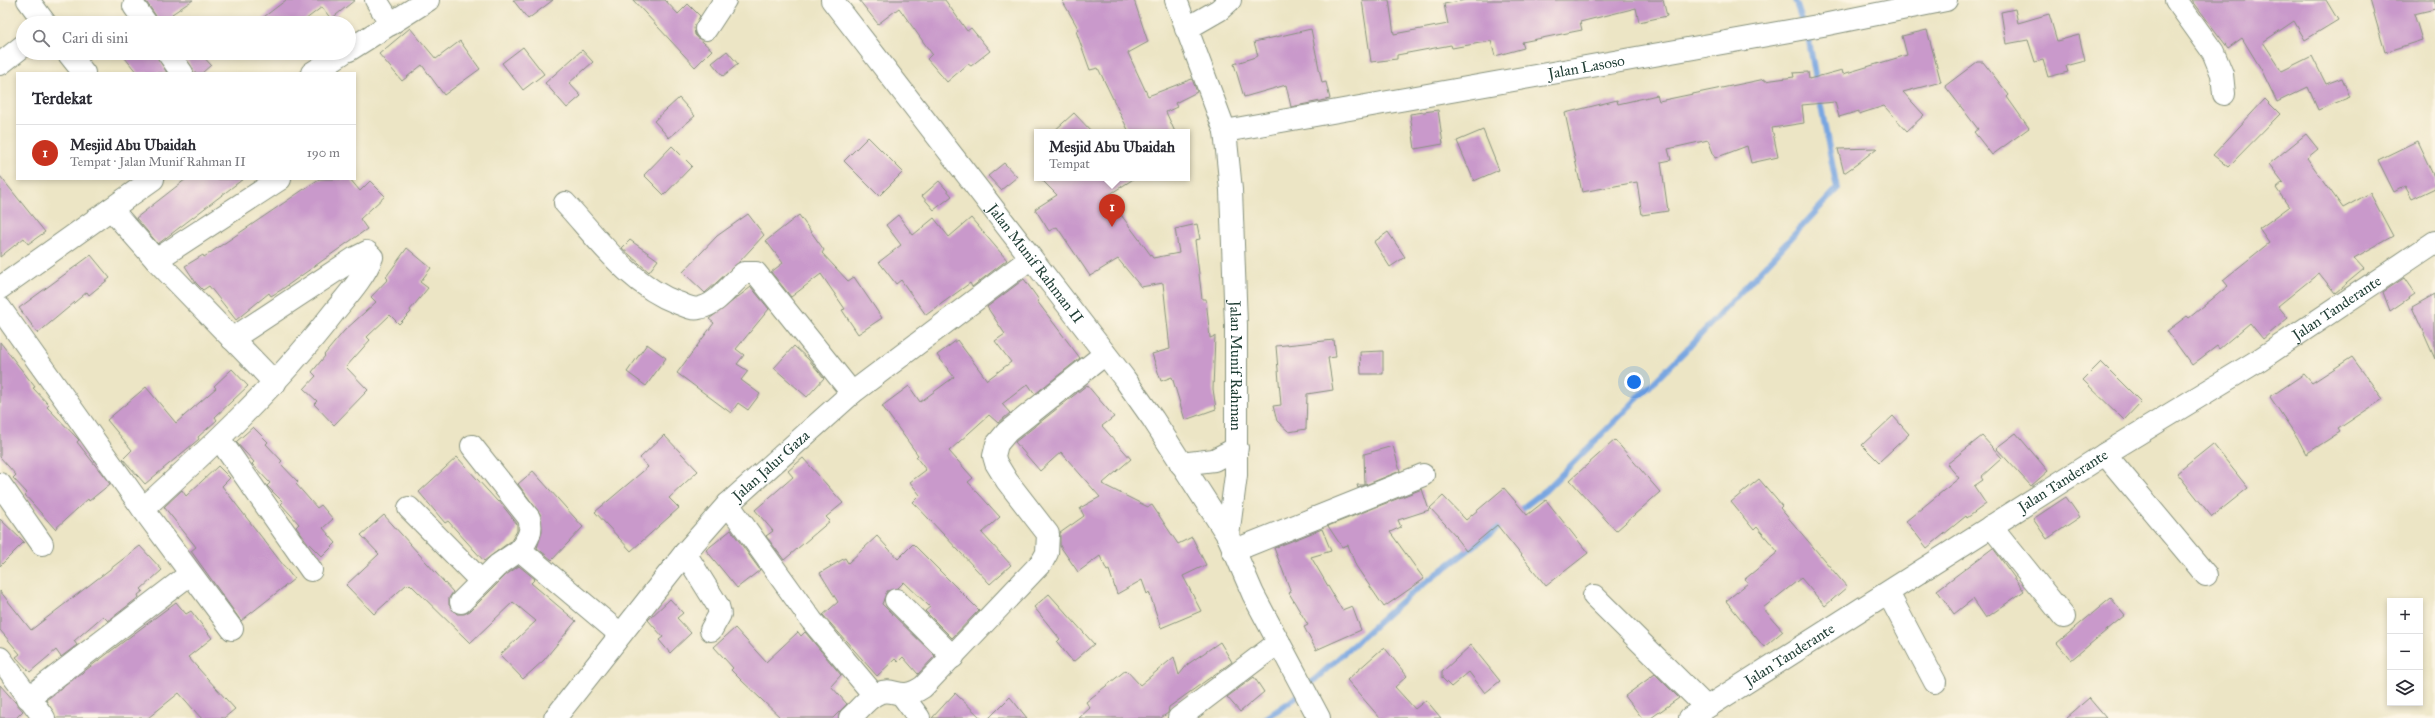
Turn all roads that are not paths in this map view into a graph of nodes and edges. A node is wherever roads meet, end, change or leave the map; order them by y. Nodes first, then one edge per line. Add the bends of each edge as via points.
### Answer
1 (28, 0) edge
2 (376, 0) edge
3 (428, 0) edge
4 (725, 0) edge
5 (832, 0) edge
6 (1176, 0) edge
7 (1230, 0) edge
8 (1946, 0) edge
9 (2176, 0) edge
10 (39, 16) edge
11 (391, 24) junction
12 (706, 29) dead end
13 (1186, 29) junction
14 (356, 46) edge
15 (16, 51) edge
16 (74, 60) edge
17 (173, 60) edge
18 (333, 60) edge
19 (0, 64) edge
20 (83, 72) edge
21 (181, 72) edge
22 (314, 72) edge
23 (2224, 94) dead end
24 (1225, 131) junction
25 (151, 180) edge
26 (278, 180) edge
27 (565, 203) dead end
28 (111, 209) junction
29 (2435, 242) edge
30 (1031, 258) junction
31 (156, 260) junction
32 (0, 288) edge
33 (0, 308) edge
34 (232, 339) junction
35 (1105, 354) junction
36 (275, 383) junction
37 (852, 393) junction
38 (220, 440) junction
39 (472, 446) dead end
40 (1237, 448) junction
41 (2104, 454) junction
42 (1181, 464) junction
43 (1423, 475) dead end
44 (0, 484) edge
45 (728, 504) junction
46 (409, 508) dead end
47 (143, 509) junction
48 (1991, 526) junction
49 (42, 544) dead end
50 (1230, 544) junction
51 (520, 550) junction
52 (685, 553) junction
53 (311, 570) dead end
54 (190, 574) junction
55 (2206, 575) dead end
56 (481, 581) junction
57 (1888, 593) junction
58 (1594, 596) dead end
59 (896, 600) dead end
60 (461, 602) dead end
61 (2064, 617) dead end
62 (232, 630) dead end
63 (711, 630) dead end
64 (620, 634) junction
65 (1279, 642) junction
66 (953, 657) junction
67 (0, 658) edge
68 (1935, 682) dead end
69 (874, 695) junction
70 (902, 695) junction
71 (28, 698) junction
72 (1315, 710) edge
73 (1698, 713) edge
74 (44, 718) edge
75 (555, 718) edge
76 (850, 718) edge
77 (919, 718) edge
78 (1179, 718) edge

1 - 10 street
2 - 11 street
3 - 11 street
4 - 12 street
5 - 30 street, Jalan Munif Rahman II
6 - 13 street, Jalan Munif Rahman
7 - 13 street via 1219,10
8 - 24 street, Jalan Lasoso via 1823,25
9 - 23 street via 2213,52 2222,74
11 - 14 street
13 - 24 street, Jalan Munif Rahman
15 - 19 street
16 - 20 street
17 - 21 street
18 - 22 street
24 - 40 street, Jalan Munif Rahman via 1231,190
25 - 28 street
26 - 31 street
27 - 37 street via 639,283 689,307 698,309 707,306 744,274 756,273
28 - 31 street
28 - 32 street
29 - 41 street, Jalan Tanderante via 2259,360
30 - 35 street, Jalan Munif Rahman II
30 - 37 street, Jalan Jalur Gaza
31 - 34 street
33 - 47 street
34 - 36 street
34 - 36 street via 355,258 367,252 370,254 370,262 341,304
35 - 42 street, Jalan Munif Rahman II via 1153,419
35 - 66 street via 1008,432 997,444 994,456 996,464 1048,534 1047,553 1042,562
36 - 38 street
37 - 45 street, Jalan Jalur Gaza
38 - 47 street
38 - 53 street
39 - 51 street via 529,518 532,528 528,540
40 - 42 street via 1214,460
40 - 50 street, Jalan Munif Rahman
41 - 48 street, Jalan Tanderante
41 - 55 street
42 - 50 street, Jalan Munif Rahman II
43 - 50 street
44 - 49 street
45 - 52 street, Jalan Jalur Gaza
45 - 69 street via 812,621
46 - 56 street
47 - 54 street
48 - 57 street, Jalan Tanderante
48 - 61 street
50 - 65 street
51 - 56 street
51 - 64 street
52 - 63 street via 718,606 720,614
52 - 64 street, Jalan Jalur Gaza
54 - 62 street
54 - 71 street
56 - 60 street
57 - 68 street
57 - 73 street, Jalan Tanderante
58 - 73 street
59 - 66 street
64 - 75 street, Jalan Jalur Gaza
65 - 72 street
65 - 78 street
66 - 70 street via 924,686 914,693
67 - 71 street
69 - 70 street via 886,691
69 - 76 street
70 - 77 street
71 - 74 street

